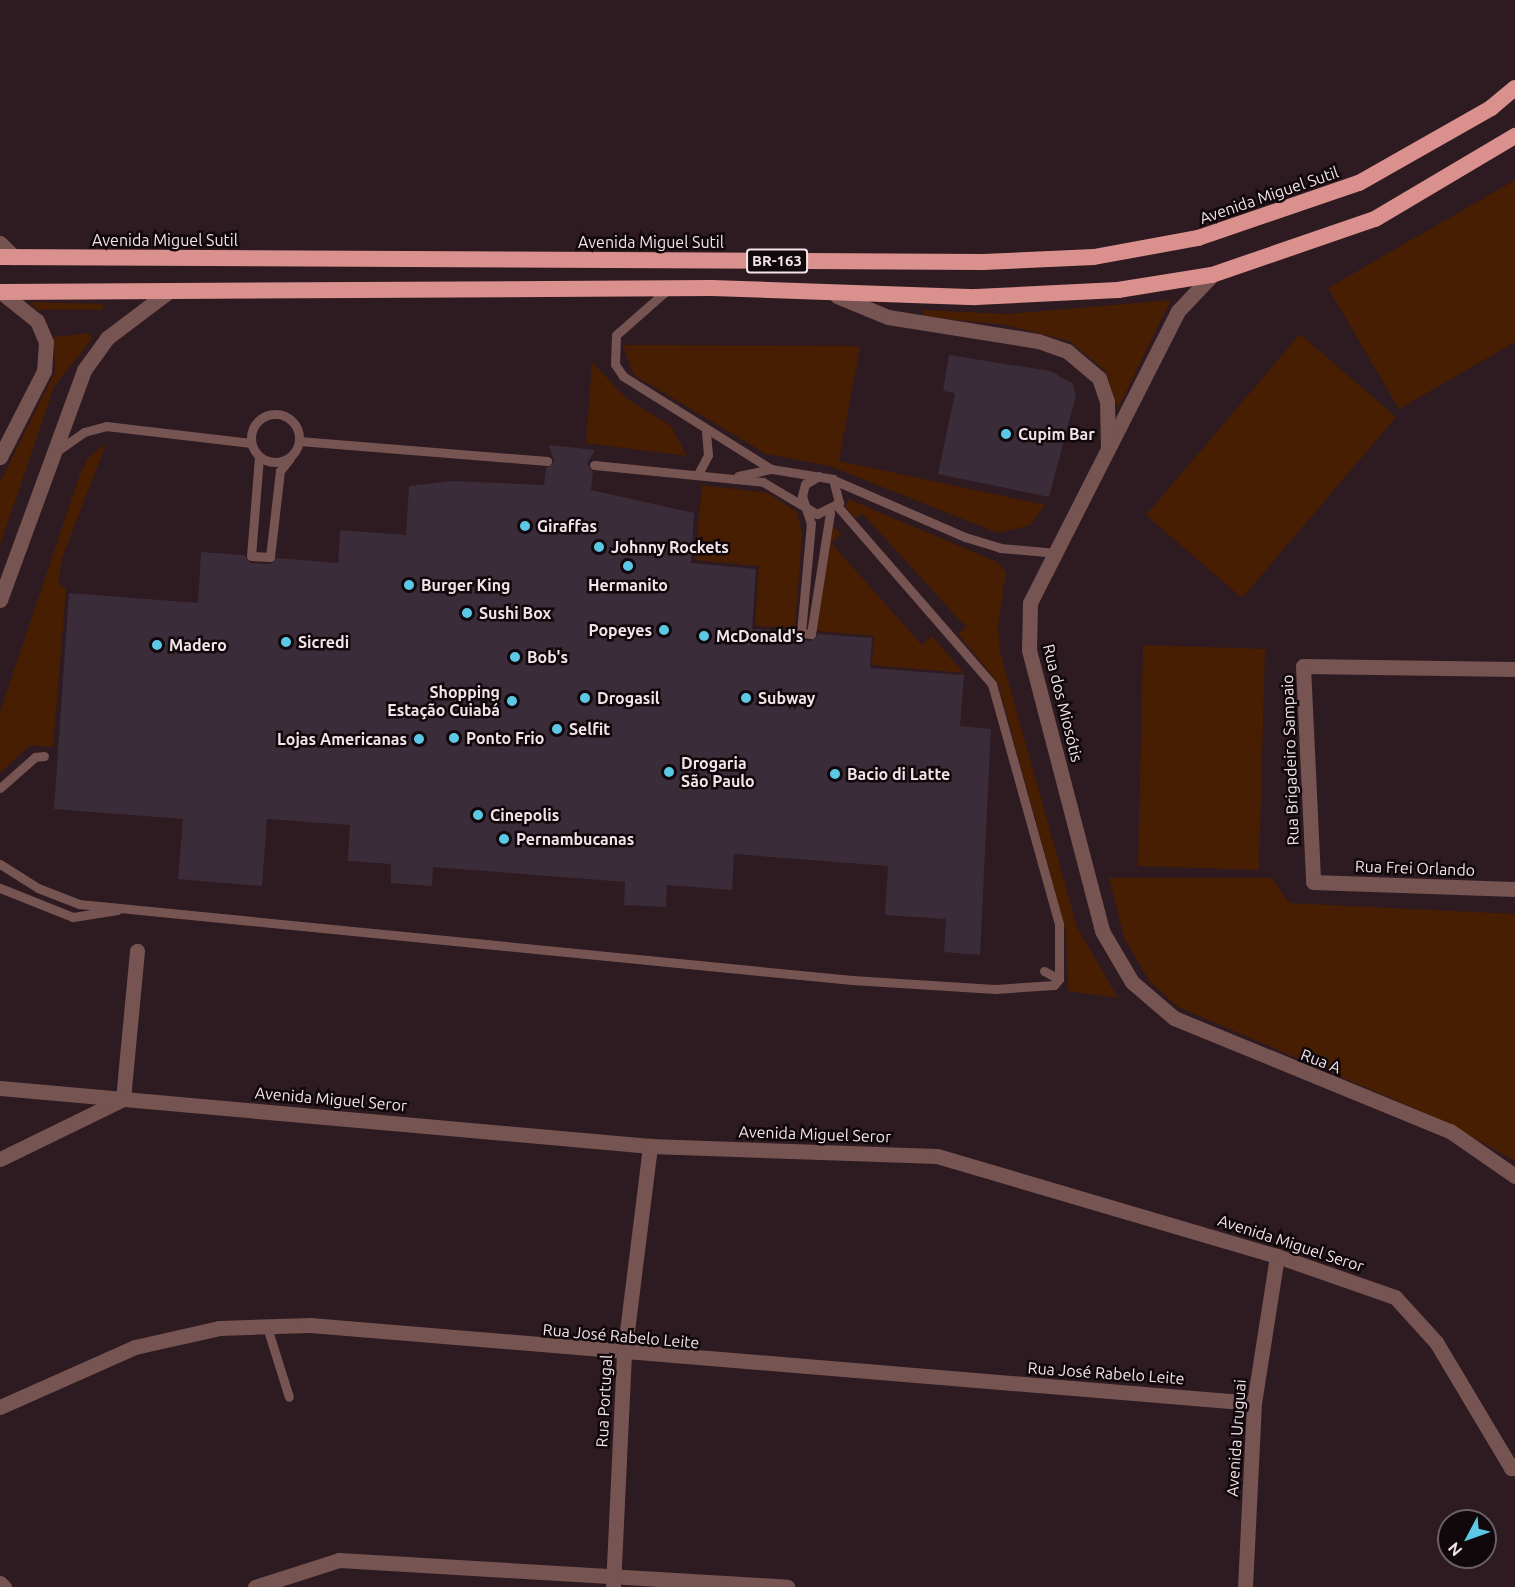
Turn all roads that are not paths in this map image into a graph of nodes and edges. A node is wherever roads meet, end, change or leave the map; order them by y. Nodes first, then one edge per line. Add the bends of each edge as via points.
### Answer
1 (1515, 88) edge
2 (1515, 136) edge
3 (0, 243) edge
4 (7, 257) edge
5 (1212, 275) junction
6 (669, 288) junction
7 (0, 292) edge
8 (168, 292) junction
9 (837, 296) junction
10 (706, 431) junction
11 (299, 441) junction
12 (251, 443) junction
13 (53, 455) junction
14 (1107, 456) junction
15 (0, 457) edge
16 (259, 457) junction
17 (290, 458) junction
18 (547, 461) dead end
19 (594, 465) dead end
20 (771, 469) junction
21 (698, 474) junction
22 (821, 475) junction
23 (730, 478) junction
24 (833, 479) junction
25 (806, 507) junction
26 (833, 509) junction
27 (1057, 553) junction
28 (0, 600) edge
29 (1515, 669) edge
30 (44, 756) dead end
31 (0, 788) edge
32 (0, 864) edge
33 (1313, 882) joint
34 (0, 888) edge
35 (1515, 889) edge
36 (124, 908) junction
37 (137, 951) dead end
38 (1122, 969) joint
39 (1044, 971) dead end
40 (1059, 979) junction
41 (0, 1088) edge
42 (123, 1099) junction
43 (650, 1146) junction
44 (0, 1159) edge
45 (1515, 1176) edge
46 (1278, 1256) junction
47 (267, 1327) junction
48 (624, 1355) junction
49 (289, 1397) dead end
50 (1254, 1403) junction
51 (0, 1407) edge
52 (1514, 1469) edge
53 (613, 1581) edge
54 (0, 1583) edge
55 (4, 1587) edge
56 (255, 1587) edge
57 (787, 1587) edge
58 (1245, 1587) edge

1 - 4 highway, Avenida Miguel Sutil / BR-163 via 1491,108 1359,183 1198,238 1094,257 983,262
2 - 5 highway, BR-163 via 1375,219
3 - 4 street
5 - 9 highway, BR-163 via 1045,295
5 - 14 street, Rua dos Miosótis via 1178,311
6 - 8 highway, BR-163
6 - 9 highway, BR-163
6 - 10 lane via 621,326 613,348 615,364 633,386
7 - 8 highway, BR-163
7 - 15 street via 37,321 46,342 44,371
8 - 13 street via 107,338 84,370
9 - 14 street, Rua dos Miosótis via 888,317 1038,341 1067,351 1099,378 1110,425
10 - 20 lane
10 - 21 lane via 708,455
11 - 12 lane via 293,422 271,414 253,427
11 - 17 lane
11 - 18 lane
12 - 13 lane via 106,426 84,432
12 - 16 lane
13 - 28 street
14 - 27 street, Rua dos Miosótis
16 - 17 lane via 274,462
16 - 17 lane via 251,556 270,557 280,471
19 - 21 lane
20 - 22 lane
20 - 23 lane
21 - 23 lane
22 - 24 lane
22 - 25 lane via 802,489
23 - 25 lane via 762,482
24 - 26 lane via 840,490
24 - 27 lane via 965,537 1000,548
25 - 26 lane via 817,514
25 - 26 lane via 811,523 801,633 811,634
26 - 40 lane via 992,684 1054,904
27 - 38 street, Rua dos Miosótis via 1030,603 1029,650 1102,931
29 - 33 street, Rua Brigadeiro Sampaio via 1303,666
30 - 31 lane via 35,757
32 - 36 lane via 38,888 79,904
33 - 35 street, Rua Frei Orlando
34 - 36 lane via 73,917
36 - 40 lane via 852,980 1033,989 1047,988
37 - 42 street
38 - 45 street, Rua A via 1152,1001 1197,1031 1450,1131
39 - 40 lane
41 - 42 street, Avenida Miguel Seror
42 - 43 street, Avenida Miguel Seror
42 - 44 street
43 - 46 street, Avenida Miguel Seror via 937,1156
43 - 48 street, Rua Portugal
46 - 50 street, Avenida Uruguai
46 - 52 street, Avenida Miguel Seror via 1395,1297 1414,1313
47 - 48 street, Rua José Rabelo Leite via 310,1325
47 - 49 lane
47 - 51 street, Rua José Rabelo Leite via 219,1328 135,1347
48 - 50 street, Rua José Rabelo Leite
48 - 53 street, Rua Portugal
50 - 58 street, Avenida Uruguai
53 - 56 street via 339,1560
53 - 57 street
54 - 55 street

